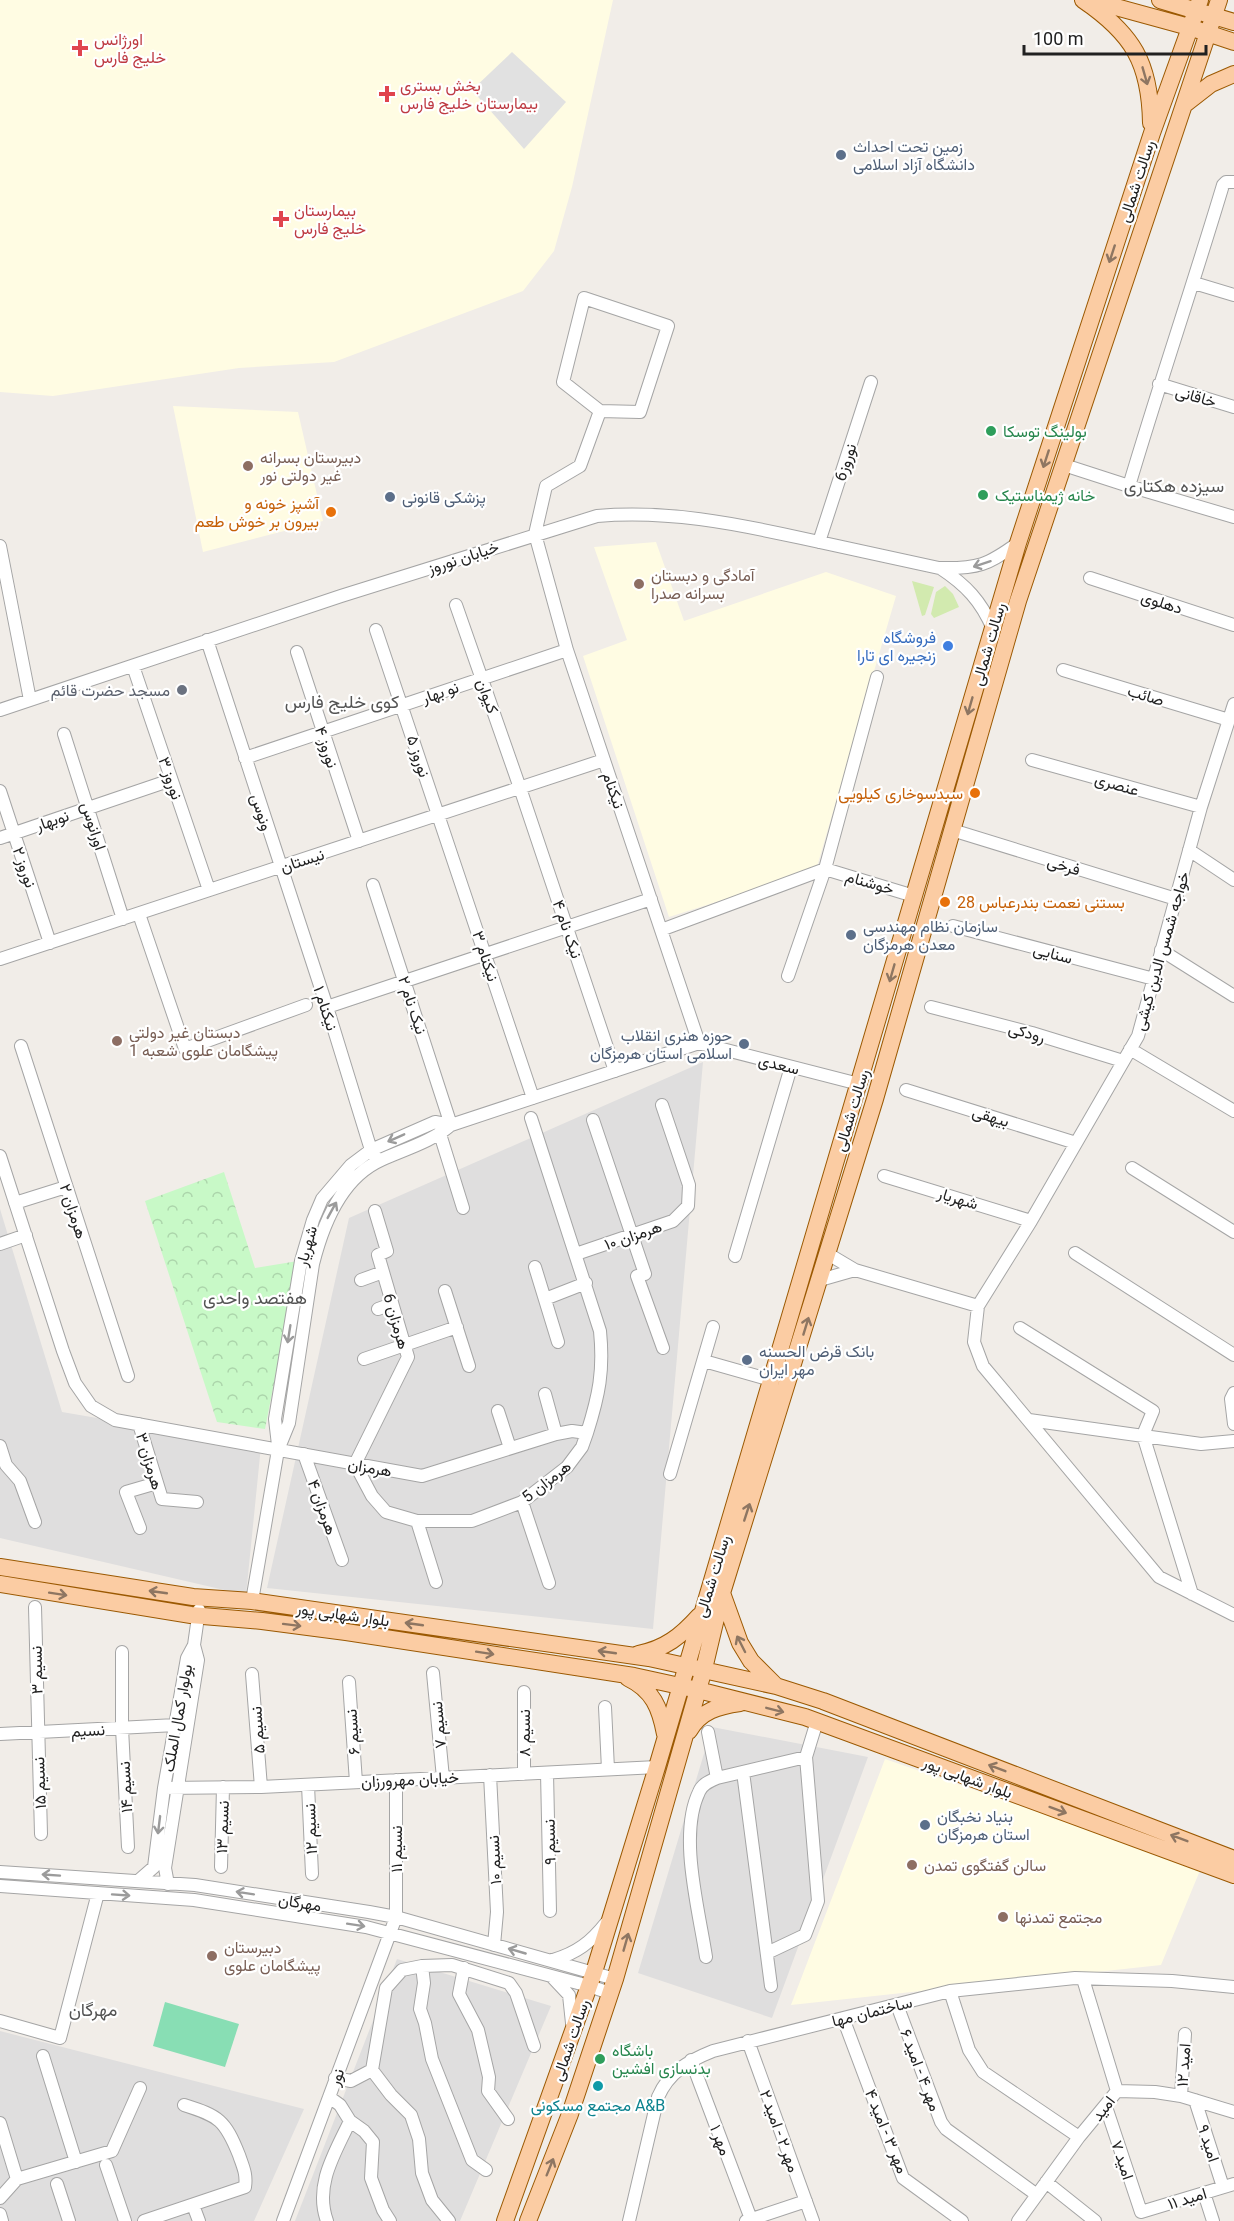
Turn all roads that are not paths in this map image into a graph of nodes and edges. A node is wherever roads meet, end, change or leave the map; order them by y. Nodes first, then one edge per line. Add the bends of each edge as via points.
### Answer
1 (1083, 0) edge
2 (1089, 0) edge
3 (1160, 0) edge
4 (1198, 6) edge
5 (1216, 8) edge
6 (1234, 22) edge
7 (1189, 27) junction
8 (1207, 33) junction
9 (1234, 42) edge
10 (1175, 67) junction
11 (1194, 74) junction
12 (1234, 74) edge
13 (1183, 105) junction
14 (1152, 134) junction
15 (1230, 182) edge
16 (1194, 283) junction
17 (1234, 295) edge
18 (871, 382) dead end
19 (1159, 384) junction
20 (1234, 407) edge
21 (600, 411) junction
22 (1064, 465) junction
23 (1129, 486) junction
24 (1234, 517) edge
25 (535, 534) junction
26 (819, 542) junction
27 (1018, 543) junction
28 (0, 546) edge
29 (939, 568) junction
30 (1090, 578) dead end
31 (456, 605) dead end
32 (1234, 625) edge
33 (993, 629) junction
34 (376, 630) dead end
35 (207, 640) junction
36 (567, 650) junction
37 (297, 652) dead end
38 (133, 666) junction
39 (1063, 670) dead end
40 (481, 677) junction
41 (877, 677) dead end
42 (30, 700) junction
43 (1234, 704) edge
44 (402, 705) junction
45 (0, 710) edge
46 (1229, 720) junction
47 (322, 732) junction
48 (64, 734) dead end
49 (244, 758) junction
50 (604, 760) junction
51 (1032, 760) dead end
52 (171, 780) junction
53 (520, 788) junction
54 (0, 791) edge
55 (1201, 807) junction
56 (89, 808) junction
57 (438, 815) junction
58 (952, 830) junction
59 (13, 833) junction
60 (0, 838) edge
61 (359, 841) junction
62 (1189, 850) junction
63 (280, 867) junction
64 (825, 869) junction
65 (1234, 879) edge
66 (373, 885) dead end
67 (209, 890) junction
68 (914, 896) junction
69 (651, 899) junction
70 (1176, 899) junction
71 (138, 914) junction
72 (123, 919) junction
73 (953, 926) dead end
74 (567, 927) junction
75 (661, 930) junction
76 (50, 943) junction
77 (1161, 951) junction
78 (485, 954) junction
79 (0, 959) edge
80 (788, 976) dead end
81 (1154, 979) junction
82 (406, 981) junction
83 (1234, 996) edge
84 (306, 1005) dead end
85 (931, 1006) dead end
86 (327, 1007) junction
87 (699, 1043) junction
88 (21, 1046) dead end
89 (1130, 1049) junction
90 (1123, 1061) junction
91 (791, 1067) junction
92 (615, 1071) junction
93 (859, 1084) junction
94 (906, 1090) dead end
95 (533, 1098) junction
96 (662, 1105) dead end
97 (1234, 1111) edge
98 (531, 1119) dead end
99 (593, 1120) dead end
100 (451, 1125) junction
101 (440, 1134) junction
102 (1076, 1143) junction
103 (0, 1156) edge
104 (374, 1156) junction
105 (1132, 1168) dead end
106 (884, 1176) dead end
107 (66, 1187) junction
108 (15, 1203) junction
109 (463, 1208) dead end
110 (375, 1211) dead end
111 (1031, 1221) junction
112 (1234, 1232) edge
113 (26, 1235) junction
114 (632, 1236) junction
115 (0, 1244) edge
116 (1075, 1253) dead end
117 (576, 1254) junction
118 (828, 1254) junction
119 (735, 1256) dead end
120 (535, 1267) dead end
121 (855, 1270) junction
122 (383, 1272) junction
123 (361, 1280) dead end
124 (820, 1280) junction
125 (586, 1283) junction
126 (445, 1291) dead end
127 (545, 1299) junction
128 (392, 1304) junction
129 (978, 1306) junction
130 (378, 1308) dead end
131 (457, 1327) junction
132 (713, 1327) dead end
133 (1020, 1328) dead end
134 (558, 1342) dead end
135 (404, 1345) junction
136 (663, 1348) dead end
137 (1234, 1355) edge
138 (364, 1359) dead end
139 (704, 1361) junction
140 (469, 1366) dead end
141 (128, 1376) dead end
142 (771, 1380) junction
143 (788, 1385) junction
144 (1234, 1393) edge
145 (545, 1394) dead end
146 (498, 1411) dead end
147 (1029, 1420) junction
148 (139, 1424) junction
149 (1234, 1424) edge
150 (587, 1433) junction
151 (556, 1434) junction
152 (1143, 1435) junction
153 (1234, 1441) edge
154 (0, 1446) edge
155 (510, 1448) junction
156 (278, 1450) junction
157 (304, 1454) junction
158 (355, 1464) junction
159 (3, 1466) edge
160 (669, 1474) dead end
161 (157, 1482) junction
162 (197, 1502) dead end
163 (522, 1502) junction
164 (417, 1521) junction
165 (35, 1522) dead end
166 (140, 1528) dead end
167 (342, 1560) dead end
168 (0, 1566) edge
169 (436, 1582) dead end
170 (549, 1583) dead end
171 (0, 1584) edge
172 (722, 1593) junction
173 (1192, 1594) junction
174 (199, 1597) junction
175 (252, 1601) junction
176 (35, 1607) dead end
177 (701, 1613) junction
178 (1234, 1615) edge
179 (199, 1616) junction
180 (250, 1621) junction
181 (194, 1645) junction
182 (122, 1652) dead end
183 (631, 1656) junction
184 (685, 1666) junction
185 (704, 1669) junction
186 (433, 1673) dead end
187 (252, 1674) dead end
188 (620, 1674) junction
189 (349, 1682) dead end
190 (680, 1686) junction
191 (776, 1686) junction
192 (699, 1690) junction
193 (524, 1692) dead end
194 (746, 1702) junction
195 (605, 1707) dead end
196 (817, 1722) junction
197 (176, 1725) junction
198 (122, 1728) junction
199 (38, 1732) junction
200 (708, 1732) dead end
201 (0, 1734) edge
202 (685, 1736) junction
203 (665, 1737) junction
204 (806, 1757) junction
205 (657, 1767) junction
206 (608, 1769) junction
207 (743, 1772) junction
208 (548, 1773) junction
209 (524, 1774) junction
210 (490, 1775) junction
211 (442, 1778) junction
212 (717, 1778) junction
213 (396, 1780) junction
214 (356, 1782) junction
215 (308, 1785) junction
216 (223, 1787) junction
217 (261, 1787) junction
218 (164, 1788) junction
219 (177, 1789) junction
220 (41, 1834) dead end
221 (128, 1847) dead end
222 (1234, 1859) edge
223 (221, 1867) dead end
224 (0, 1872) edge
225 (312, 1874) dead end
226 (1234, 1875) edge
227 (138, 1881) junction
228 (168, 1884) junction
229 (0, 1886) edge
230 (98, 1893) junction
231 (550, 1911) dead end
232 (396, 1917) junction
233 (611, 1918) junction
234 (389, 1933) junction
235 (494, 1945) junction
236 (767, 1953) junction
237 (706, 1957) dead end
238 (551, 1961) junction
239 (422, 1966) junction
240 (464, 1968) junction
241 (550, 1976) junction
242 (592, 1979) junction
243 (1083, 1979) junction
244 (613, 1986) junction
245 (771, 1986) dead end
246 (1234, 1987) edge
247 (950, 1991) junction
248 (897, 2005) junction
249 (843, 2018) junction
250 (0, 2020) edge
251 (572, 2034) junction
252 (1185, 2034) dead end
253 (748, 2041) junction
254 (534, 2046) dead end
255 (43, 2056) dead end
256 (691, 2060) junction
257 (372, 2070) junction
258 (335, 2079) junction
259 (140, 2088) dead end
260 (1117, 2091) junction
261 (1181, 2096) junction
262 (329, 2097) junction
263 (1195, 2100) junction
264 (184, 2105) dead end
265 (1106, 2107) junction
266 (1234, 2112) edge
267 (508, 2119) dead end
268 (350, 2121) junction
269 (0, 2123) edge
270 (1079, 2138) junction
271 (76, 2162) junction
272 (105, 2165) dead end
273 (486, 2170) dead end
274 (17, 2179) junction
275 (1046, 2182) junction
276 (57, 2184) dead end
277 (1229, 2185) edge
278 (1204, 2193) junction
279 (1037, 2195) junction
280 (0, 2198) edge
281 (806, 2201) junction
282 (193, 2205) junction
283 (1141, 2212) joint
284 (0, 2214) edge
285 (749, 2220) edge
286 (2, 2221) edge
287 (69, 2221) edge
288 (125, 2221) edge
289 (144, 2221) edge
290 (199, 2221) edge
291 (283, 2221) edge
292 (327, 2221) edge
293 (390, 2221) edge
294 (449, 2221) edge
295 (505, 2221) edge
296 (528, 2221) edge
297 (629, 2221) edge
298 (813, 2221) edge
299 (962, 2221) edge
300 (1018, 2221) edge
301 (1095, 2221) edge
302 (1213, 2221) edge

1 -> 14 main road via 1106,16 1132,43 1145,70 1151,97
2 - 7 main road
3 - 4 main road
4 - 5 main road
4 - 7 main road, رسالت شمالی
5 - 6 main road
5 - 8 main road, رسالت شمالی
7 - 8 main road
7 - 10 main road, رسالت شمالی
8 - 9 main road
8 - 11 main road, رسالت شمالی
10 - 11 main road
10 - 14 main road, رسالت شمالی
11 - 13 main road, رسالت شمالی
12 - 13 main road via 1196,93
13 - 22 main road, رسالت شمالی
14 -> 27 main road, رسالت شمالی
15 - 16 street via 1223,184
16 - 17 street
16 - 19 street
18 - 26 street, نوروز6
19 - 20 street, خاقانی
19 - 23 street
21 - 21 street via 640,412 668,326 584,298 563,382
21 - 25 street via 580,466 546,486
22 - 23 street
22 - 58 main road, رسالت شمالی via 1018,601
23 - 24 street
25 - 26 street, خیابان نوروز via 597,516 663,514 723,521
25 - 35 street, خیابان نوروز
25 - 36 street, نیکنام
26 - 29 street, خیابان نوروز
27 -> 29 street, خیابان نوروز via 985,564
27 - 33 main road, رسالت شمالی
28 - 42 street
29 - 33 street, خیابان نوروز via 962,582 986,612
30 - 32 street, دهلوی
31 - 40 street, کیوان
33 -> 68 main road, رسالت شمالی
34 - 44 street, نوروز ۵
35 - 38 street, خیابان نوروز
35 - 49 street
36 - 40 street, نو بهار
36 - 50 street, نیکنام
37 - 47 street, نوروز ۴
38 - 42 street, خیابان نوروز
38 - 52 street, نوروز ۳
39 - 46 street, صائب
40 - 44 street, نو بهار
40 - 53 street, کیوان
41 - 64 street
42 - 45 street, خیابان نوروز
43 - 46 street, خواجه شمس الدين كيشی
44 - 47 street, نو بهار
44 - 57 street, نوروز ۵
46 - 55 street, خواجه شمس الدين كيشی
47 - 49 street, نو بهار
47 - 61 street, نوروز ۴
48 - 56 street, اورانوس
49 - 63 street, ونوس
50 - 53 street, نیستان
50 - 69 street, نیکنام
51 - 55 street, عنصری
52 - 56 street, نوبهار
52 - 67 street, نوروز ۳
53 - 57 street, نیستان
53 - 74 street, نیک نام ۴
54 - 59 street, نوروز ۲
55 - 62 street, خواجه شمس الدين كيشی
56 - 59 street, نوبهار
56 - 72 street, اورانوس
57 - 61 street, نیستان
57 - 78 street, نیکنام ۳
58 - 70 street, فرخی
58 - 118 main road, رسالت شمالی
59 - 60 street, نوبهار
59 - 76 street, نوروز ۲
61 - 63 street, نیستان
62 - 65 street
62 - 70 street, خواجه شمس الدين كيشی
63 - 67 street, نیستان
63 - 86 street, نیکنام ۱
64 - 68 street, خوشنام
64 - 75 street
64 - 80 street
66 - 82 street, نیک نام ۲
67 - 71 street, نیستان
68 -> 93 main road, رسالت شمالی
69 - 74 street
69 - 75 street, نیکنام
70 - 77 street, خواجه شمس الدين كيشی
71 - 72 street, نیستان
71 - 84 street via 185,1049
72 - 76 street, نیستان
73 - 81 street, سنایی
74 - 78 street
74 - 92 street, نیک نام ۴
75 - 87 street, نیکنام
76 - 79 street, نیستان
77 - 81 street, خواجه شمس الدين كيشی
77 - 83 street
78 - 82 street
78 - 95 street, نیکنام ۳
81 - 89 street, خواجه شمس الدين كيشی via 1138,1036
82 - 86 street
82 - 100 street, نیک نام ۲
85 - 90 street, رودکی
86 - 104 street, نیکنام ۱
87 - 91 street, سعدی
87 - 92 street, شهریار
88 - 107 street, هرمزان ۲
89 - 90 street, خواجه شمس الدين كيشی
89 - 97 street
90 - 102 street, خواجه شمس الدين كيشی
91 - 93 street, سعدی
91 - 119 street
92 - 95 street, شهریار
93 - 142 main road, رسالت شمالی
94 - 102 street, بیهقی
95 - 100 street, شهریار
96 - 114 street, هرمزان ۱۰ via 689,1185 688,1206 673,1221
98 - 117 street
99 - 114 street
100 - 101 street, شهریار
100 -> 104 street, شهریار via 435,1122
101 - 104 street, شهریار
101 - 109 street
102 - 111 street, خواجه شمس الدين كيشی
103 - 108 street, هرمزان
104 - 156 street, شهریار via 351,1165 322,1199 306,1239 276,1419
105 - 112 street
106 - 111 street, شهریار
107 - 108 street
107 - 141 street, هرمزان ۲
108 - 113 street, هرمزان
110 - 122 street, هرمزان 6 via 387,1251 378,1255
111 - 129 street, خواجه شمس الدين كيشی
113 - 115 street
113 - 148 street, هرمزان via 75,1383 92,1406 115,1419
114 - 117 street, هرمزان ۱۰
114 - 136 street via 645,1274 637,1276
116 - 137 street
117 - 125 street
118 - 121 street
118 - 124 main road, رسالت شمالی
120 - 127 street
121 - 124 street
121 - 129 street
122 - 123 street
122 - 128 street, هرمزان 6
143 -> 124 main road, رسالت شمالی
125 - 127 street
125 - 150 street via 600,1331 603,1359 600,1392
126 - 131 street
127 - 134 street
128 - 130 street
128 - 135 street, هرمزان 6
129 - 147 street via 974,1342 982,1366
131 - 135 street
131 - 140 street
132 - 139 street
133 - 152 street via 1153,1411
135 - 138 street
135 - 158 street, هرمزان 6 via 408,1357
139 - 142 street
139 - 160 street
142 - 143 main road
142 - 177 main road, رسالت شمالی
172 -> 143 main road, رسالت شمالی
144 - 149 street
145 - 151 street
146 - 155 street
147 - 152 street
147 - 173 street via 1159,1577
148 - 156 street, هرمزان
148 - 161 street, هرمزان ۳
150 - 151 street, هرمزان
150 - 163 street, هرمزان 5 via 582,1448 567,1467
151 - 155 street, هرمزان
152 - 153 street via 1201,1444
152 - 173 street
154 - 159 street
155 - 158 street, هرمزان via 422,1476
156 - 157 street, هرمزان
156 - 175 street, شهریار
157 - 158 street, هرمزان
157 - 167 street, هرمزان ۴
158 - 164 street, هرمزان 5 via 372,1496 386,1512
159 - 165 street via 20,1481
161 - 162 street, هرمزان ۳ via 162,1499
161 - 166 street via 126,1492
163 - 164 street, هرمزان 5 via 472,1521
163 - 170 street
164 - 169 street
174 -> 168 main road, بلوار شهابی پور
171 -> 179 main road, بلوار شهابی پور
172 - 185 main road, رسالت شمالی
191 -> 172 main road via 751,1661 740,1643
173 - 178 street
174 - 175 main road, بلوار شهابی پور
174 - 179 street
175 - 180 main road
183 -> 175 main road, بلوار شهابی پور
176 - 199 street, نسیم ۳
177 - 183 main road via 682,1635 668,1644
177 - 184 main road, رسالت شمالی
179 - 180 main road, بلوار شهابی پور
179 - 181 street
180 -> 188 main road, بلوار شهابی پور
181 - 197 street, بولوار کمال الملک via 187,1658
181 - 219 street, بولوار کمال الملک via 198,1660
182 - 198 street, نسیم ۱۴
183 - 184 main road, بلوار شهابی پور
184 - 185 main road, بلوار شهابی پور
184 - 190 main road, رسالت شمالی
185 - 191 main road, بلوار شهابی پور
185 - 192 main road, رسالت شمالی
186 - 211 street, نسیم ۷
187 - 217 street, نسیم ۵
188 - 190 main road, بلوار شهابی پور
188 - 203 main road via 653,1697
189 - 214 street, نسیم ۶
190 - 192 main road, بلوار شهابی پور
190 - 203 main road, رسالت شمالی
222 -> 191 main road, بلوار شهابی پور
192 - 194 main road, بلوار شهابی پور
192 - 202 main road, رسالت شمالی
193 - 209 street, نسیم ۸
194 -> 196 main road, بلوار شهابی پور
194 - 202 main road via 704,1714
195 - 206 street
196 - 204 street
196 -> 226 main road, بلوار شهابی پور
197 - 198 street, نسیم
197 - 218 street, بولوار کمال الملک
198 - 199 street, نسیم
198 - 221 street, نسیم ۱۴
199 - 201 street, نسیم
199 - 220 street, نسیم ۱۵
200 - 212 street
244 -> 202 main road, رسالت شمالی
203 - 205 main road, رسالت شمالی
204 - 207 street
204 - 236 street via 818,1900 805,1935
205 - 206 street, خیابان مهرورزان
205 - 233 main road, رسالت شمالی
206 - 208 street, خیابان مهرورزان
207 - 212 street
207 - 236 street
208 - 209 street, خیابان مهرورزان
208 - 231 street, نسیم ۹
209 - 210 street, خیابان مهرورزان
210 - 211 street, خیابان مهرورزان
210 - 235 street, نسیم ۱۰
211 - 213 street, خیابان مهرورزان
212 - 237 street via 699,1791 689,1845
213 - 214 street, خیابان مهرورزان
213 - 232 street, نسیم ۱۱
214 - 215 street, خیابان مهرورزان
215 - 217 street, خیابان مهرورزان
215 - 225 street, نسیم ۱۲
216 - 217 street, خیابان مهرورزان
216 - 219 street, خیابان مهرورزان
216 - 223 street, نسیم ۱۳
218 - 219 street, خیابان مهرورزان
218 -> 227 street, بولوار کمال الملک via 154,1867
219 - 228 street, بولوار کمال الملک via 165,1868
227 -> 224 street, مهرگان
227 - 228 street, مهرگان
232 -> 228 street, مهرگان
229 - 230 street, مهرگان
230 -> 234 street, مهرگان via 194,1900 366,1926
230 - 250 street via 60,2038
232 - 234 street, نور
232 - 235 street, مهرگان
233 - 238 street via 591,1941 570,1955
233 - 242 main road, رسالت شمالی
234 - 241 street, مهرگان
234 - 258 street, نور
238 -> 235 street, مهرگان
236 - 245 street
238 - 242 street, مهرگان
239 - 240 street
239 - 257 street via 402,1970 386,1988
239 - 273 street via 420,2009 432,2059 472,2160
240 - 254 street via 509,1983
240 - 267 street via 459,1994 478,2030 489,2077 488,2091
241 - 242 street, مهرگان
241 - 251 street via 569,1995
242 - 244 street
242 - 251 main road, رسالت شمالی
243 - 246 street, ساختمان مها
243 - 247 street, ساختمان مها
243 - 260 street
296 -> 244 main road, رسالت شمالی via 570,2114
247 - 248 street, ساختمان مها
247 - 270 street via 969,2050 983,2072
248 - 249 street, ساختمان مها
248 - 279 street, مهر ۴ - امید ۶ via 946,2129
249 - 253 street, ساختمان مها
249 - 299 street, مهر ۳ - امید ۴ via 903,2178
251 - 295 main road, رسالت شمالی
252 - 261 street, امید ۱۲
253 - 256 street, ساختمان مها
253 - 281 street, مهر ۲ - امید ۲
255 - 271 street
256 - 285 street, مهر ۱
256 - 297 street, ساختمان مها via 669,2078 658,2097
257 - 258 street via 351,2081
257 - 294 street via 411,2115 419,2139 422,2173 432,2200
258 - 262 street, نور
259 - 271 street via 112,2151
260 - 261 street, امید
260 - 265 street, امید
261 - 263 street, امید
262 - 268 street
262 - 291 street, نور
263 - 266 street, امید
263 - 277 street, امید ۹
264 - 282 street via 209,2113 227,2126 246,2176 245,2187
265 - 270 street, امید
265 - 283 street, امید ۷
268 - 292 street via 323,2181
268 - 293 street via 372,2142 370,2178
269 - 274 street
270 - 275 street, امید
271 - 274 street
272 - 288 street
274 - 280 street
275 - 279 street, امید
275 - 301 street
276 - 287 street
277 - 278 street, امید ۱۱
278 - 283 street, امید ۱۱
278 - 302 street
279 - 300 street, امید
281 - 285 street
281 - 298 street, مهر ۲ - امید ۲
282 - 289 street
282 - 290 street
284 - 286 street

